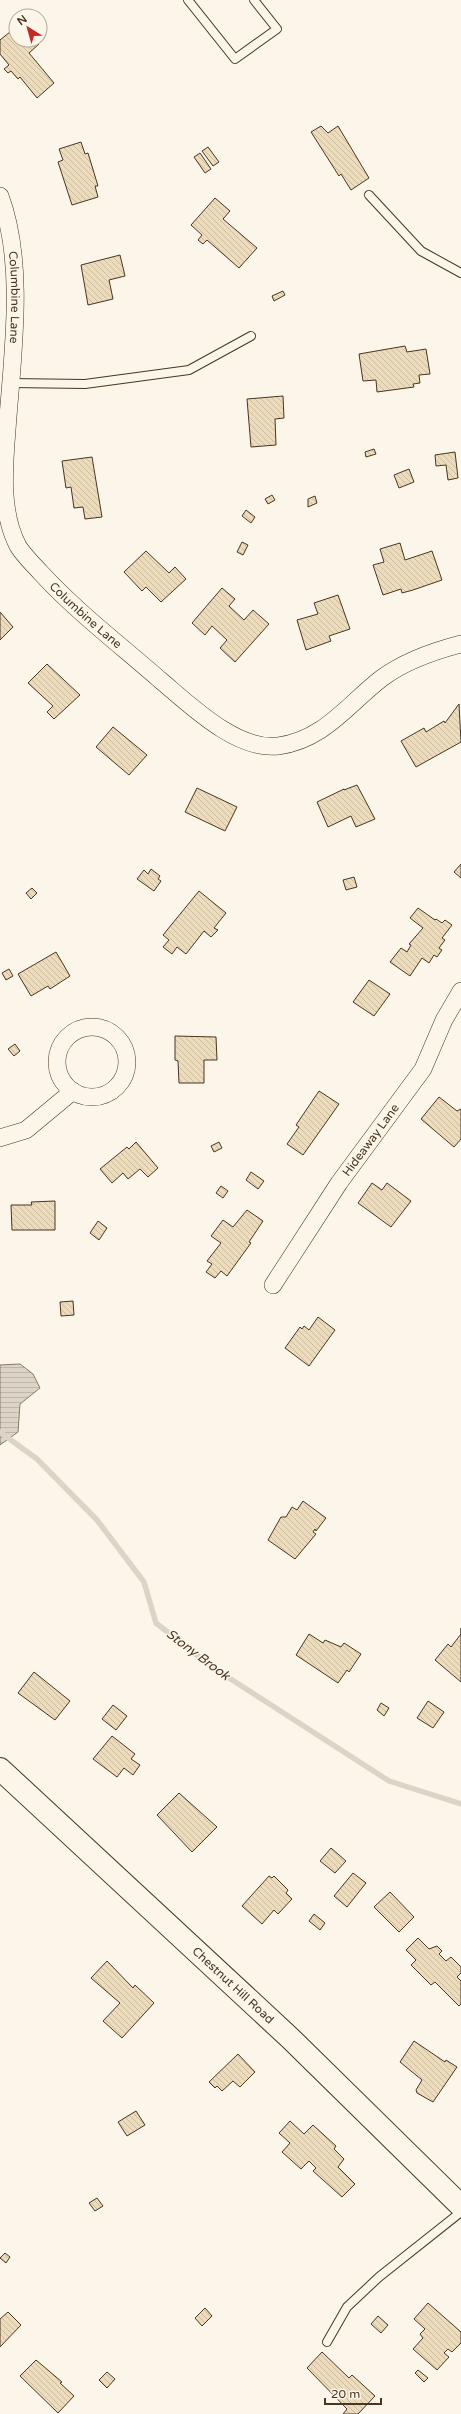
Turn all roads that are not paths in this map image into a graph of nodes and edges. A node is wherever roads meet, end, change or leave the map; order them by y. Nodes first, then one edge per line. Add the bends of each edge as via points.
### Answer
1 (188, 0) edge
2 (254, 0) edge
3 (369, 195) dead end
4 (0, 196) edge
5 (461, 273) edge
6 (251, 336) dead end
7 (10, 383) junction
8 (461, 644) edge
9 (461, 991) edge
10 (72, 1092) junction
11 (0, 1138) edge
12 (273, 1285) dead end
13 (0, 1769) edge
14 (461, 2206) edge
15 (461, 2212) edge
16 (327, 2342) dead end

1 - 2 lane via 235,59 276,29
3 - 5 lane via 421,251
4 - 7 street, Columbine Lane via 15,274
6 - 7 lane via 189,370 85,384
7 - 8 street, Columbine Lane via 4,488 6,513 18,546 70,602 169,687 231,735 261,746 301,740 334,721 384,677 401,666 424,655
9 - 12 street, Hideaway Lane via 444,1020 423,1069 339,1183
10 - 10 street via 60,1076 57,1056 66,1038 83,1027 103,1028 120,1039 128,1057 124,1077 111,1092 92,1097
10 - 11 street via 26,1130
13 - 14 main road, Chestnut Hill Road via 290,2038
15 - 16 lane via 379,2277 347,2307

